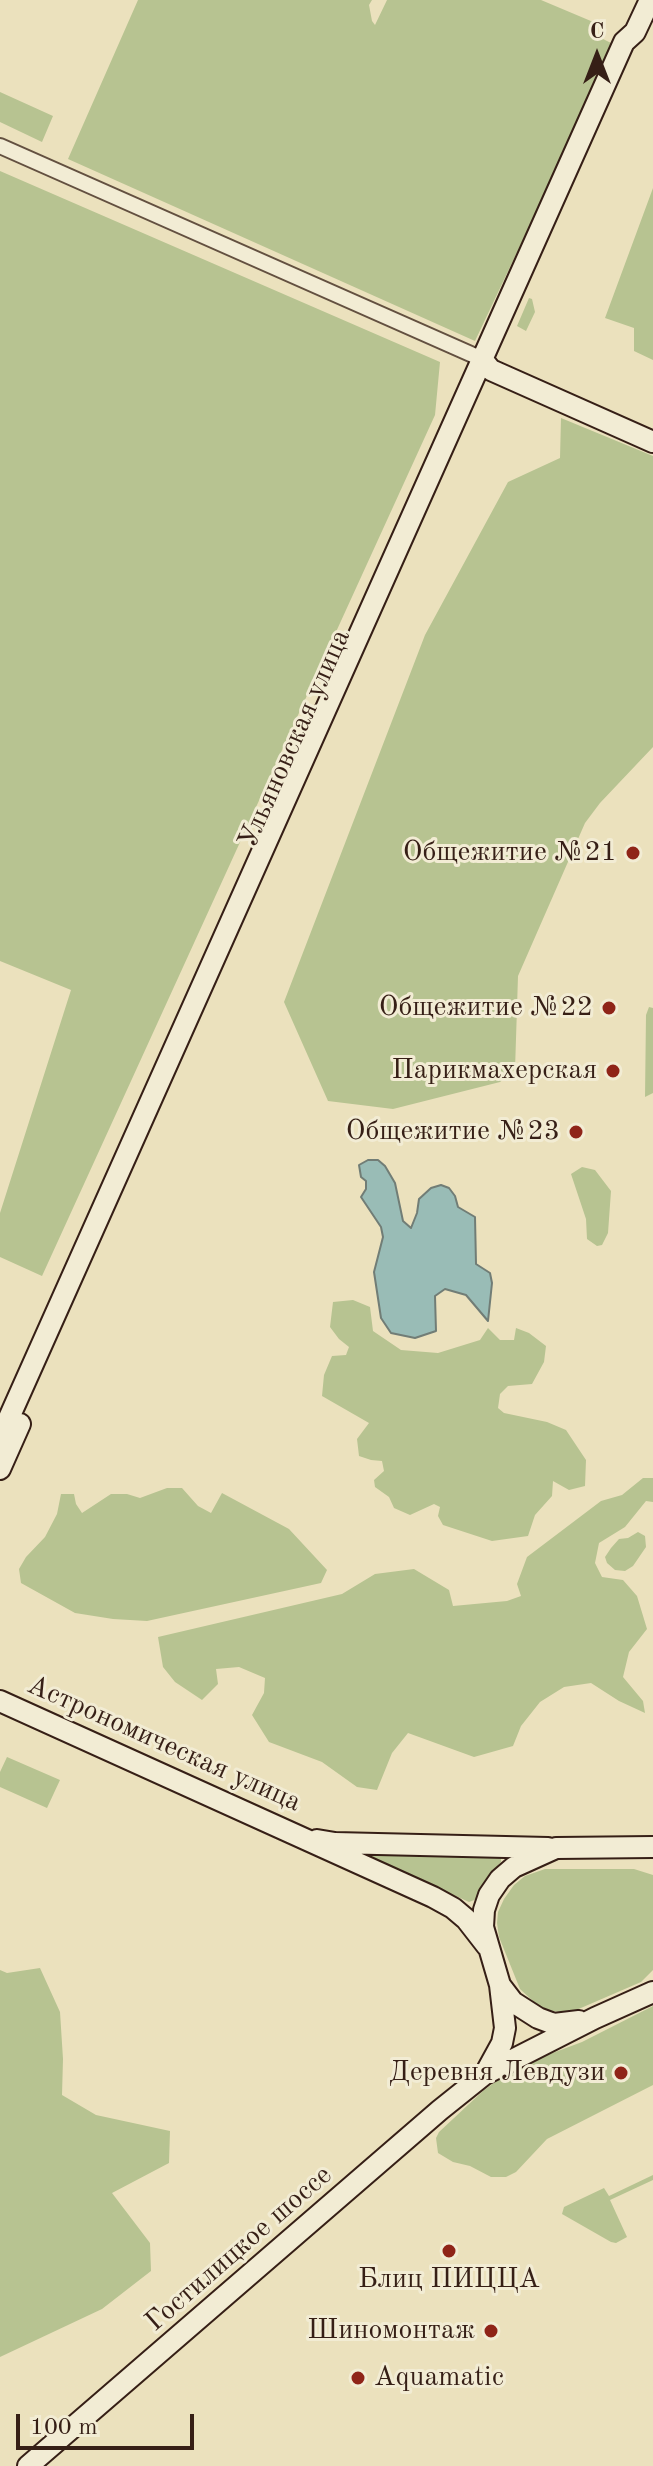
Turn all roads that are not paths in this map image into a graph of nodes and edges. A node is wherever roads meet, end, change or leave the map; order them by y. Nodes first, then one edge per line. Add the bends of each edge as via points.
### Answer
1 (650, 0) edge
2 (0, 146) edge
3 (489, 363) junction
4 (653, 429) edge
5 (653, 442) edge
6 (0, 1438) edge
7 (0, 1469) edge
8 (0, 1701) edge
9 (305, 1838) junction
10 (556, 1848) junction
11 (643, 1848) edge
12 (653, 1859) edge
13 (487, 1946) junction
14 (500, 1985) junction
15 (652, 1992) edge
16 (595, 2018) junction
17 (485, 2074) junction
18 (28, 2466) edge

1 - 3 street, Ульяновская улица via 635,32 624,42
2 - 3 street
3 - 4 street
3 - 5 street
3 - 6 street, Ульяновская улица
3 - 7 street, Ульяновская улица
8 - 9 street, Астрономическая улица
9 - 10 street, Астрономическая улица
9 - 13 street, Астрономическая улица via 453,1908
10 - 11 street, Гостилицкое шоссе
10 - 13 street, Гостилицкое шоссе via 524,1861 500,1879 484,1910
11 - 12 street
13 - 14 street, Гостилицкое шоссе
14 - 16 street via 513,2002 554,2024
14 - 17 street, Гостилицкое шоссе via 505,2028
15 - 16 street, Гостилицкое шоссе
16 - 17 street, Гостилицкое шоссе
17 - 18 street, Гостилицкое шоссе

